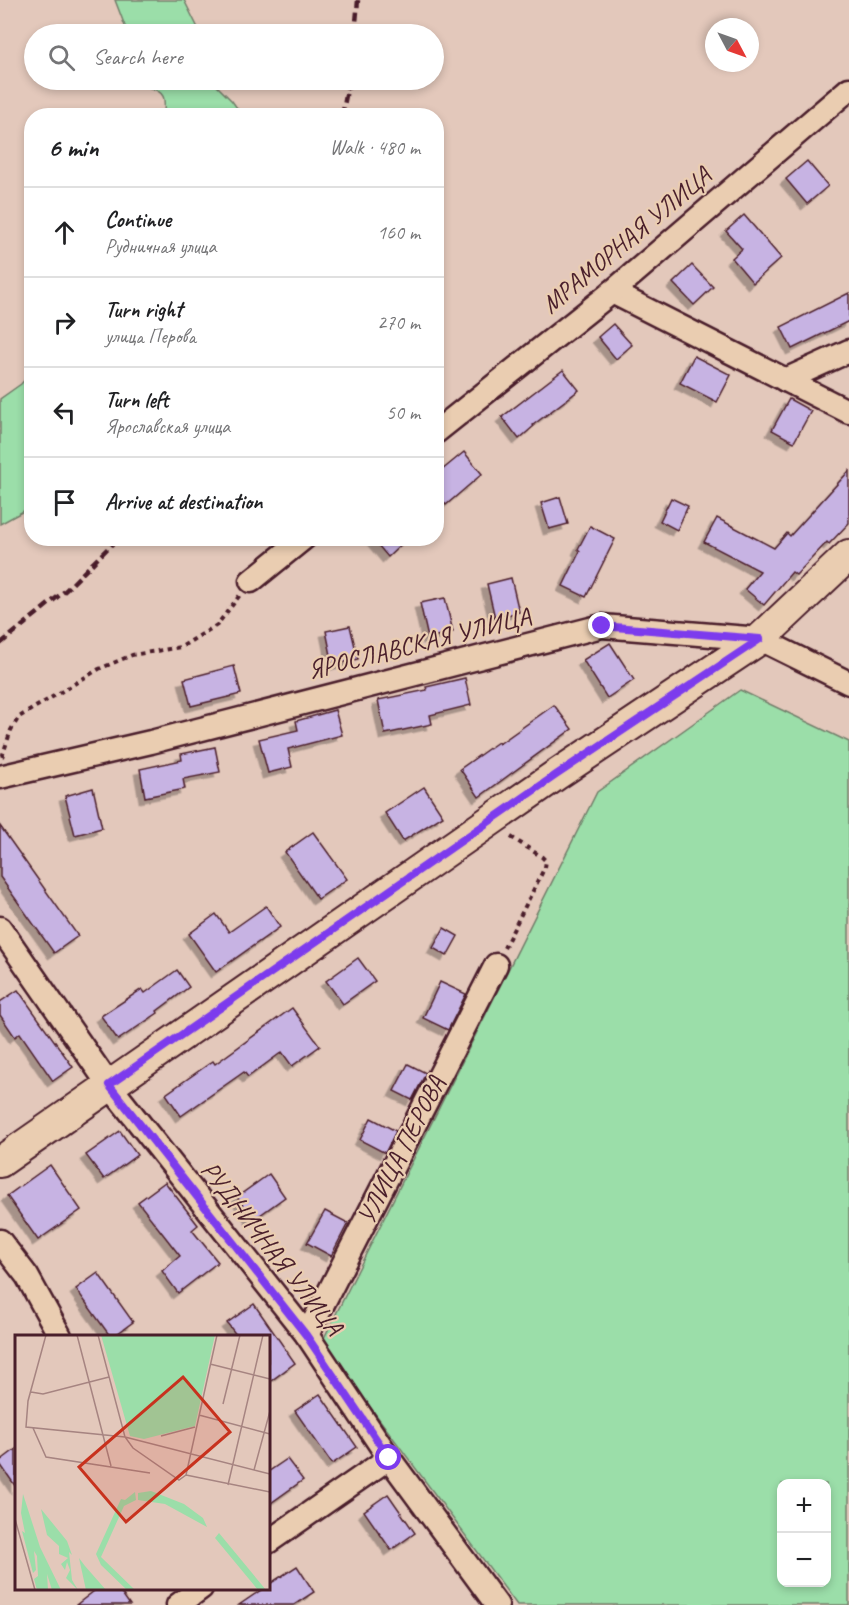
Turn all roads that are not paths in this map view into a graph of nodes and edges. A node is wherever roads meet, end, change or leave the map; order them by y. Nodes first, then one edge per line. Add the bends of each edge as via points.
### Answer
1 (849, 88) edge
2 (612, 292) junction
3 (849, 351) edge
4 (784, 380) junction
5 (849, 411) edge
6 (444, 426) edge
7 (294, 546) edge
8 (849, 555) edge
9 (251, 581) road end
10 (760, 639) junction
11 (849, 683) edge
12 (0, 777) edge
13 (0, 928) edge
14 (496, 965) road end
15 (109, 1085) junction
16 (0, 1162) edge
17 (0, 1241) edge
18 (59, 1335) edge
19 (306, 1335) junction
20 (389, 1458) junction
21 (270, 1541) edge
22 (198, 1590) edge
23 (178, 1605) edge
24 (497, 1605) edge

1 - 2 street, МРАМОРНАЯ УЛИЦА
2 - 4 street
2 - 6 street, МРАМОРНАЯ УЛИЦА
3 - 4 street
4 - 5 street
7 - 9 street
8 - 10 main road
10 - 11 street, ЯРОСЛАВСКАЯ УЛИЦА
10 - 12 street, ЯРОСЛАВСКАЯ УЛИЦА via 602,626
10 - 15 main road via 556,775
13 - 15 street, РУДНИЧНАЯ УЛИЦА
14 - 19 street, УЛИЦА ПЕРОВА
15 - 16 main road
15 - 19 street, РУДНИЧНАЯ УЛИЦА
17 - 18 street via 27,1276
19 - 20 street, РУДНИЧНАЯ УЛИЦА
20 - 21 street
20 - 24 street, РУДНИЧНАЯ УЛИЦА
22 - 23 street

